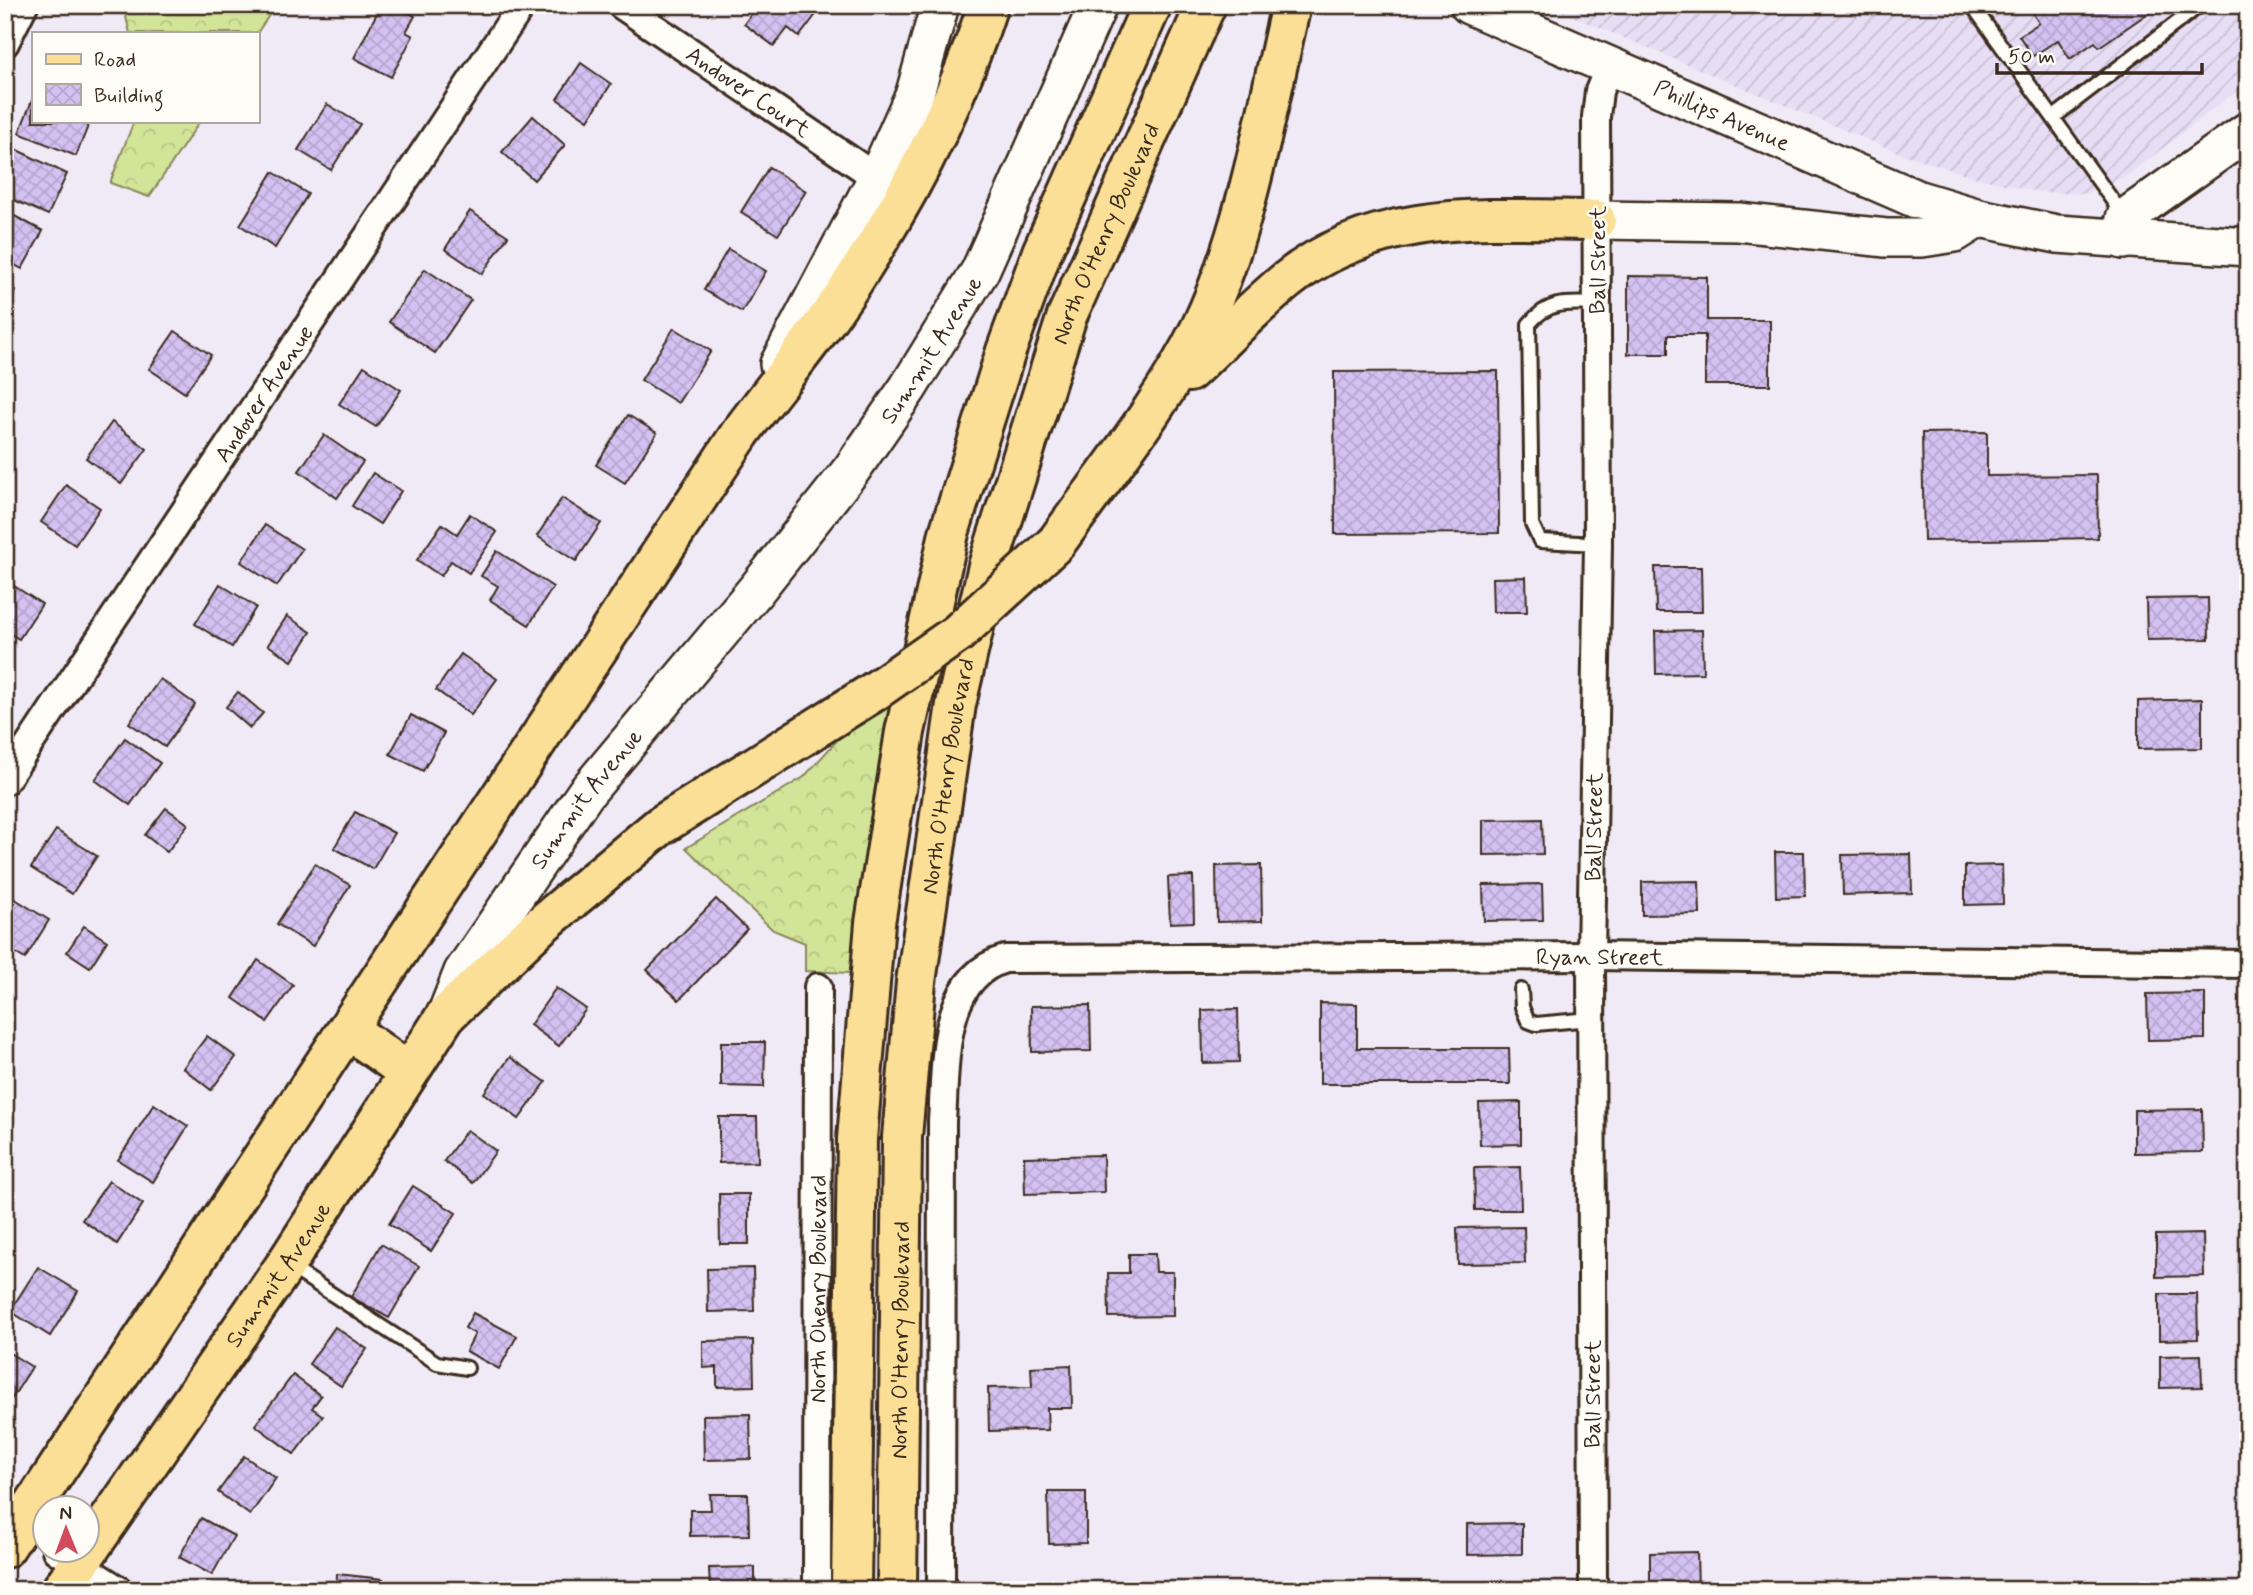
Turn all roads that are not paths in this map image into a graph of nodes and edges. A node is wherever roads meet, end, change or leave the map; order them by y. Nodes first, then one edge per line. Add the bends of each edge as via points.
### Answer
1 (24, 5) edge
2 (522, 5) edge
3 (621, 5) edge
4 (940, 5) edge
5 (988, 5) edge
6 (1098, 5) edge
7 (1152, 5) edge
8 (1206, 5) edge
9 (1292, 5) edge
10 (1469, 5) edge
11 (1972, 5) edge
12 (2200, 5) edge
13 (5, 43) edge
14 (1609, 67) junction
15 (2054, 117) junction
16 (2248, 131) edge
17 (877, 178) junction
18 (1979, 218) junction
19 (1596, 219) junction
20 (2124, 229) junction
21 (2248, 247) edge
22 (1597, 304) junction
23 (1153, 408) junction
24 (741, 432) junction
25 (1598, 544) junction
26 (5, 781) edge
27 (1591, 956) junction
28 (2248, 964) edge
29 (818, 987) dead end
30 (1521, 990) dead end
31 (446, 1015) junction
32 (1591, 1019) junction
33 (349, 1030) junction
34 (408, 1072) junction
35 (286, 1264) junction
36 (467, 1368) dead end
37 (24, 1539) edge
38 (65, 1568) edge
39 (120, 1590) edge
40 (817, 1590) edge
41 (850, 1590) edge
42 (897, 1590) edge
43 (941, 1590) edge
44 (1592, 1590) edge

1 - 13 street
2 - 26 street, Andover Avenue
3 - 17 street, Andover Court
4 - 17 main road via 915,93
5 - 24 main road via 915,176 864,265
6 - 31 main road, Summit Avenue via 980,271 908,388 852,469 764,580 585,794 463,972
7 - 41 main road, North O'Henry Boulevard via 1042,252 1006,351 949,533 905,732 875,923 857,1139
8 - 42 main road, North O'Henry Boulevard via 1067,316 988,566 956,704 916,982 902,1137
9 - 23 main road via 1239,224 1201,327
10 - 14 main road, Phillips Avenue
11 - 15 lane
12 - 15 lane
14 - 18 main road, Phillips Avenue via 1885,188
14 - 19 street, Ball Street via 1599,91 1596,117
15 - 20 lane
16 - 20 main road
17 - 24 main road
18 - 19 main road via 1955,233 1923,238 1739,222
18 - 20 main road, Phillips Avenue via 2057,234
19 - 22 street, Ball Street
19 - 23 main road via 1424,222 1383,231 1340,249 1288,280
20 - 21 main road, Phillips Avenue
22 - 25 street, Ball Street
22 - 25 lane via 1569,303 1542,309 1529,324 1529,351 1532,524 1540,541
23 - 31 main road, bridge via 1056,543 958,633 875,691 660,826 541,925
24 - 33 main road
25 - 27 street, Ball Street
27 - 28 street, Ryan Street
27 - 32 street, Ball Street
27 - 43 street, Ryan Street via 1005,959 971,977 962,991 948,1044 942,1121
29 - 40 street, North Ohenry Boulevard
30 - 32 lane via 1528,1021
31 - 34 main road, Summit Avenue
32 - 44 street, Ball Street
33 - 34 main road
33 - 37 main road
34 - 35 main road, Summit Avenue
35 - 36 lane via 437,1363
35 - 38 main road, Summit Avenue
38 - 39 street

